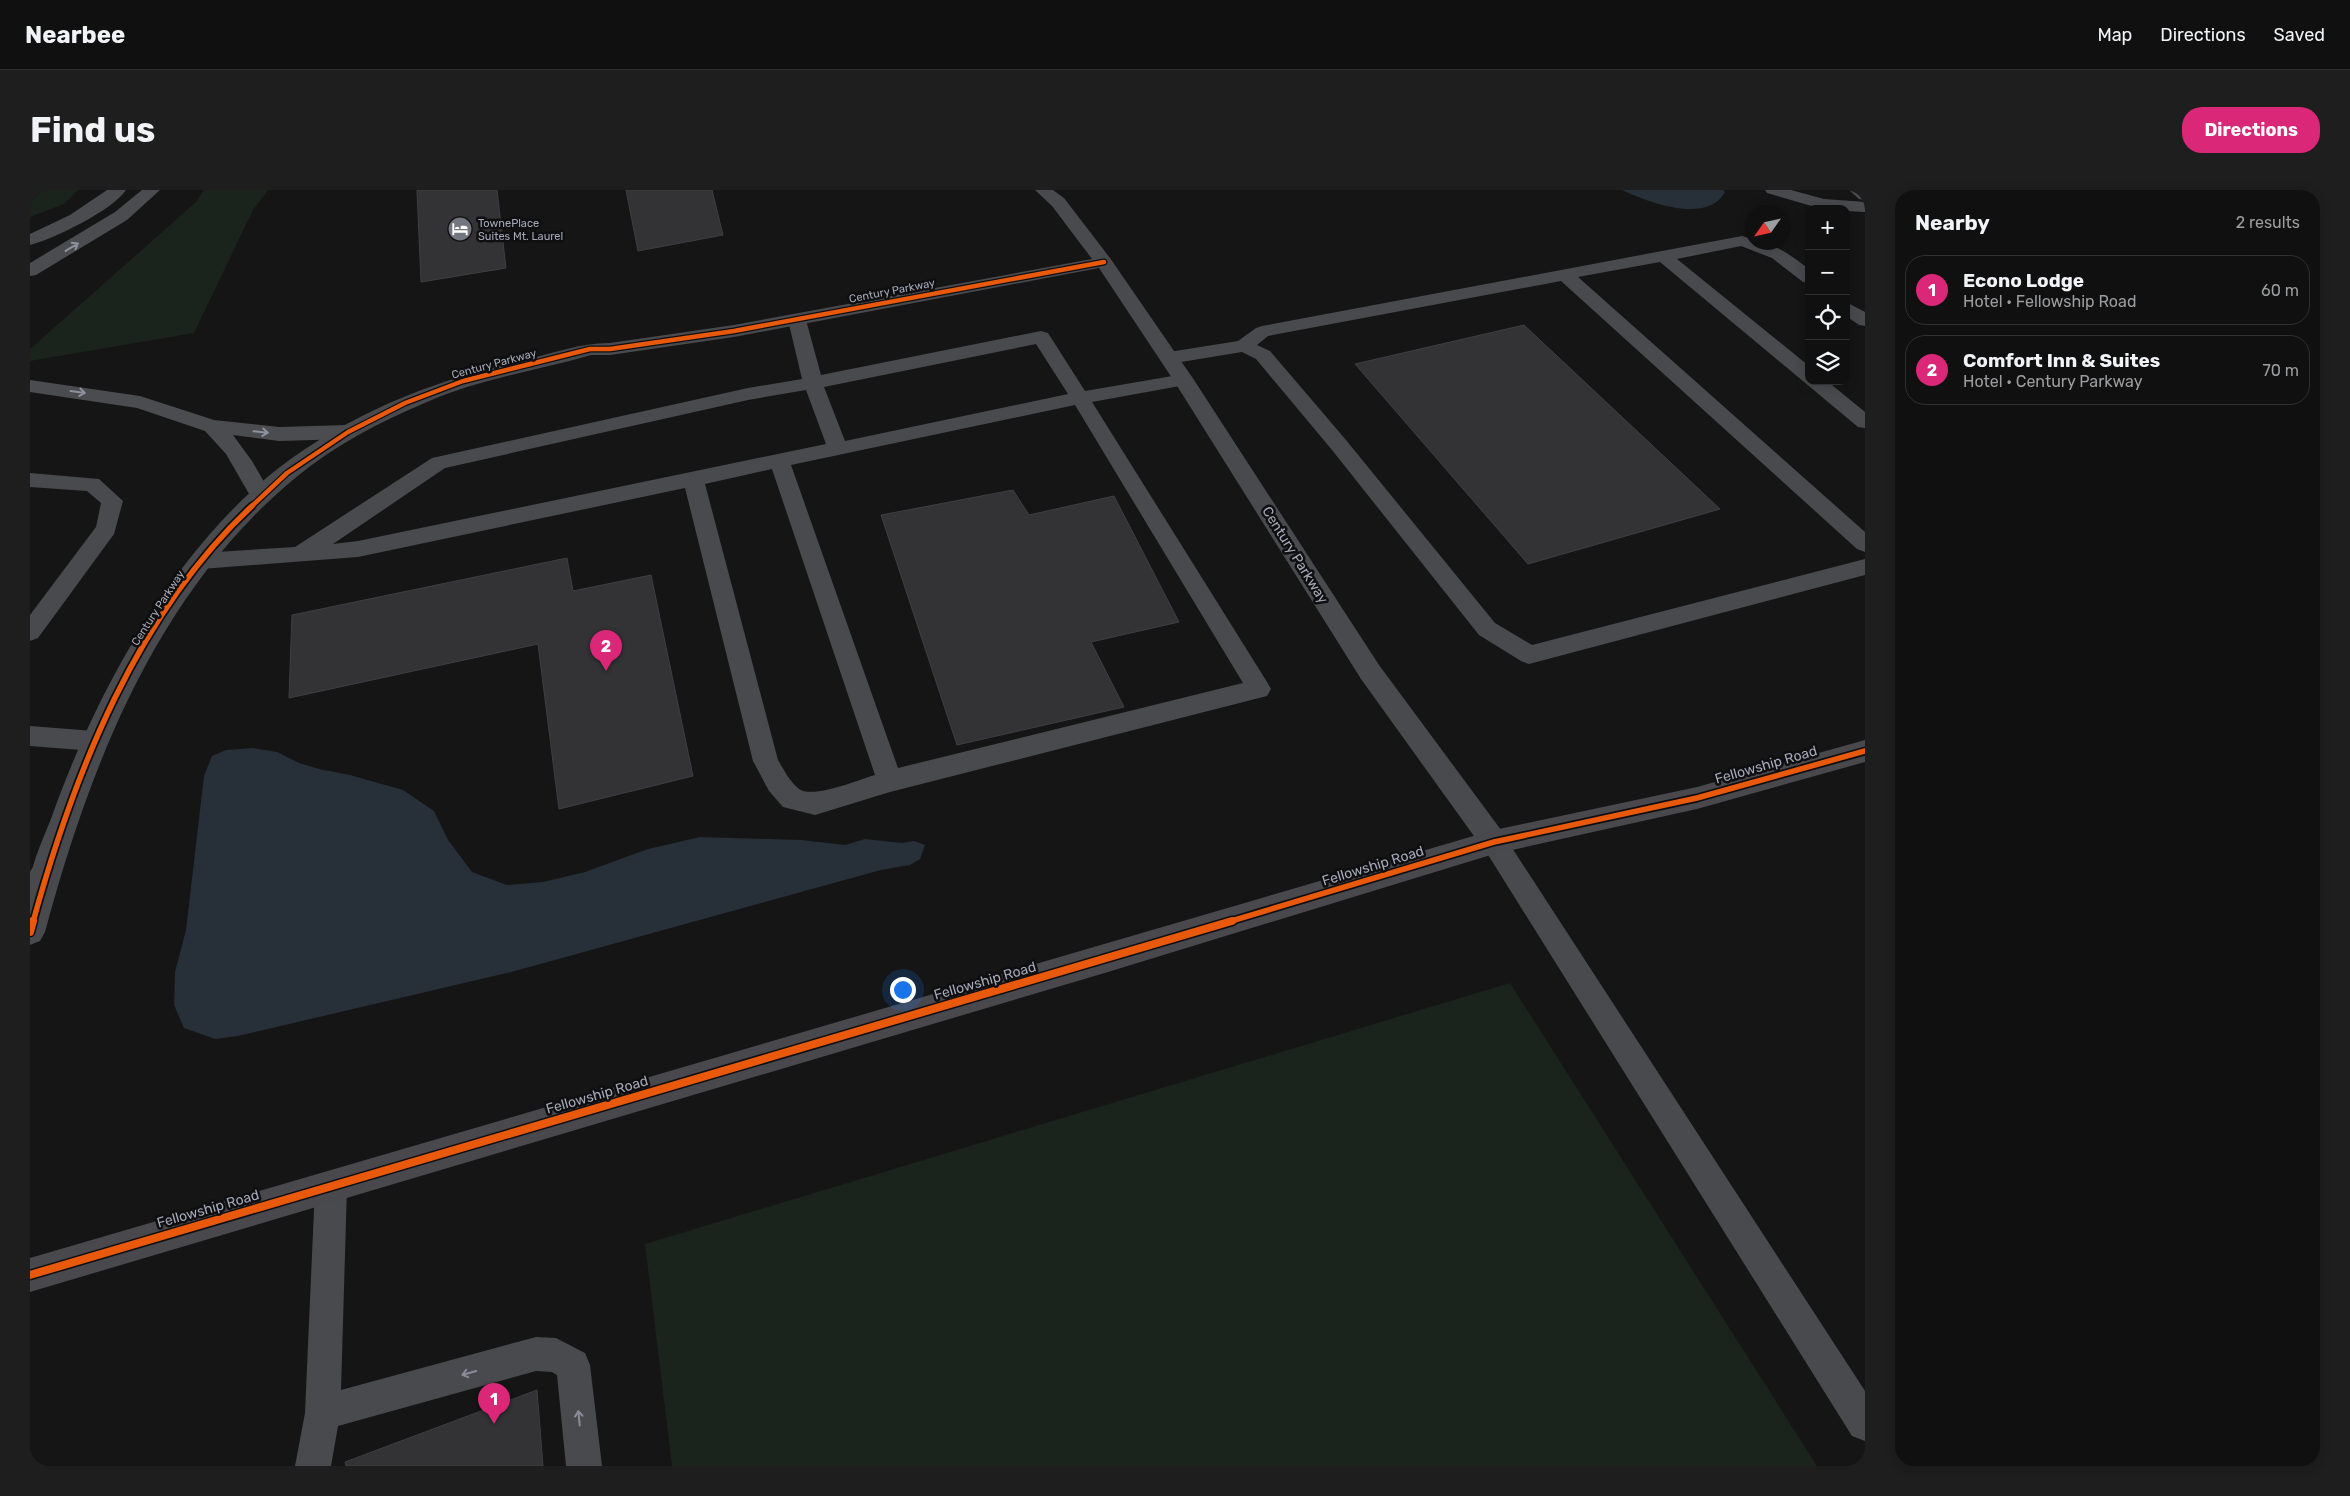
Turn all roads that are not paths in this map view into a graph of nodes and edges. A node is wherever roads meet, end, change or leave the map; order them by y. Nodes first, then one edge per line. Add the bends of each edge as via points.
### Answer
1 (118, 190) edge
2 (152, 190) edge
3 (1043, 190) edge
4 (1773, 190) edge
5 (1858, 190) edge
6 (1865, 195) edge
7 (1865, 207) edge
8 (30, 240) edge
9 (1663, 256) junction
10 (1104, 262) junction
11 (30, 271) edge
12 (1565, 275) junction
13 (1805, 275) edge
14 (1850, 310) edge
15 (797, 320) junction
16 (1865, 321) edge
17 (1244, 346) junction
18 (1169, 358) junction
19 (1805, 373) edge
20 (1184, 380) junction
21 (813, 383) junction
22 (1820, 385) edge
23 (30, 386) edge
24 (1080, 398) junction
25 (1865, 422) edge
26 (212, 426) junction
27 (348, 432) junction
28 (838, 449) junction
29 (778, 461) junction
30 (693, 479) junction
31 (30, 480) edge
32 (260, 494) junction
33 (1865, 544) edge
34 (300, 555) junction
35 (201, 561) junction
36 (1865, 567) edge
37 (30, 632) edge
38 (30, 736) edge
39 (94, 741) junction
40 (1865, 751) edge
41 (890, 781) junction
42 (1494, 842) junction
43 (44, 874) junction
44 (30, 900) edge
45 (30, 932) edge
46 (331, 1187) junction
47 (30, 1275) edge
48 (324, 1413) junction
49 (1865, 1423) edge
50 (313, 1466) edge
51 (584, 1466) edge

1 - 8 highway via 85,214
11 -> 2 highway via 121,216
3 - 10 street, Century Parkway via 1058,202
4 - 7 lane via 1823,204
5 - 6 main road
9 - 12 lane
9 - 13 lane via 1742,241 1778,254
9 - 19 lane
10 - 15 street, Century Parkway
10 - 18 street, Century Parkway
12 - 17 lane via 1262,332
12 - 33 lane
14 - 16 lane
15 - 21 lane
15 - 27 street, Century Parkway via 734,332 590,349 509,368 460,381
17 - 18 lane
17 - 36 lane via 1264,355 1486,629 1529,655
18 - 20 street, Century Parkway
20 - 24 lane
20 - 42 street, Century Parkway via 1370,672
21 - 24 lane via 1041,337
21 - 28 lane
21 - 34 lane via 748,394 439,463
22 - 25 lane
23 -> 26 highway via 140,402
24 - 28 lane
24 - 41 lane via 1259,689
26 -> 27 highway via 279,434
26 - 32 highway via 240,456
27 - 32 street, Century Parkway via 320,448
28 - 29 lane
29 - 30 lane
29 - 41 lane
30 - 34 lane via 358,549
30 - 41 lane via 766,762 778,783 792,799 815,804
31 - 37 lane via 92,484 112,501 106,529
32 - 35 street, Century Parkway
34 - 35 lane
35 - 39 street, Century Parkway via 144,648
38 - 39 lane
39 - 43 street, Century Parkway via 68,803
40 - 42 street, Fellowship Road via 1697,798
42 - 46 street, Fellowship Road
42 - 49 lane
43 - 44 street
43 - 45 street, Century Parkway
46 - 47 street, Fellowship Road
46 - 48 lane
48 - 50 lane
51 -> 48 lane via 573,1365 556,1355 536,1354

